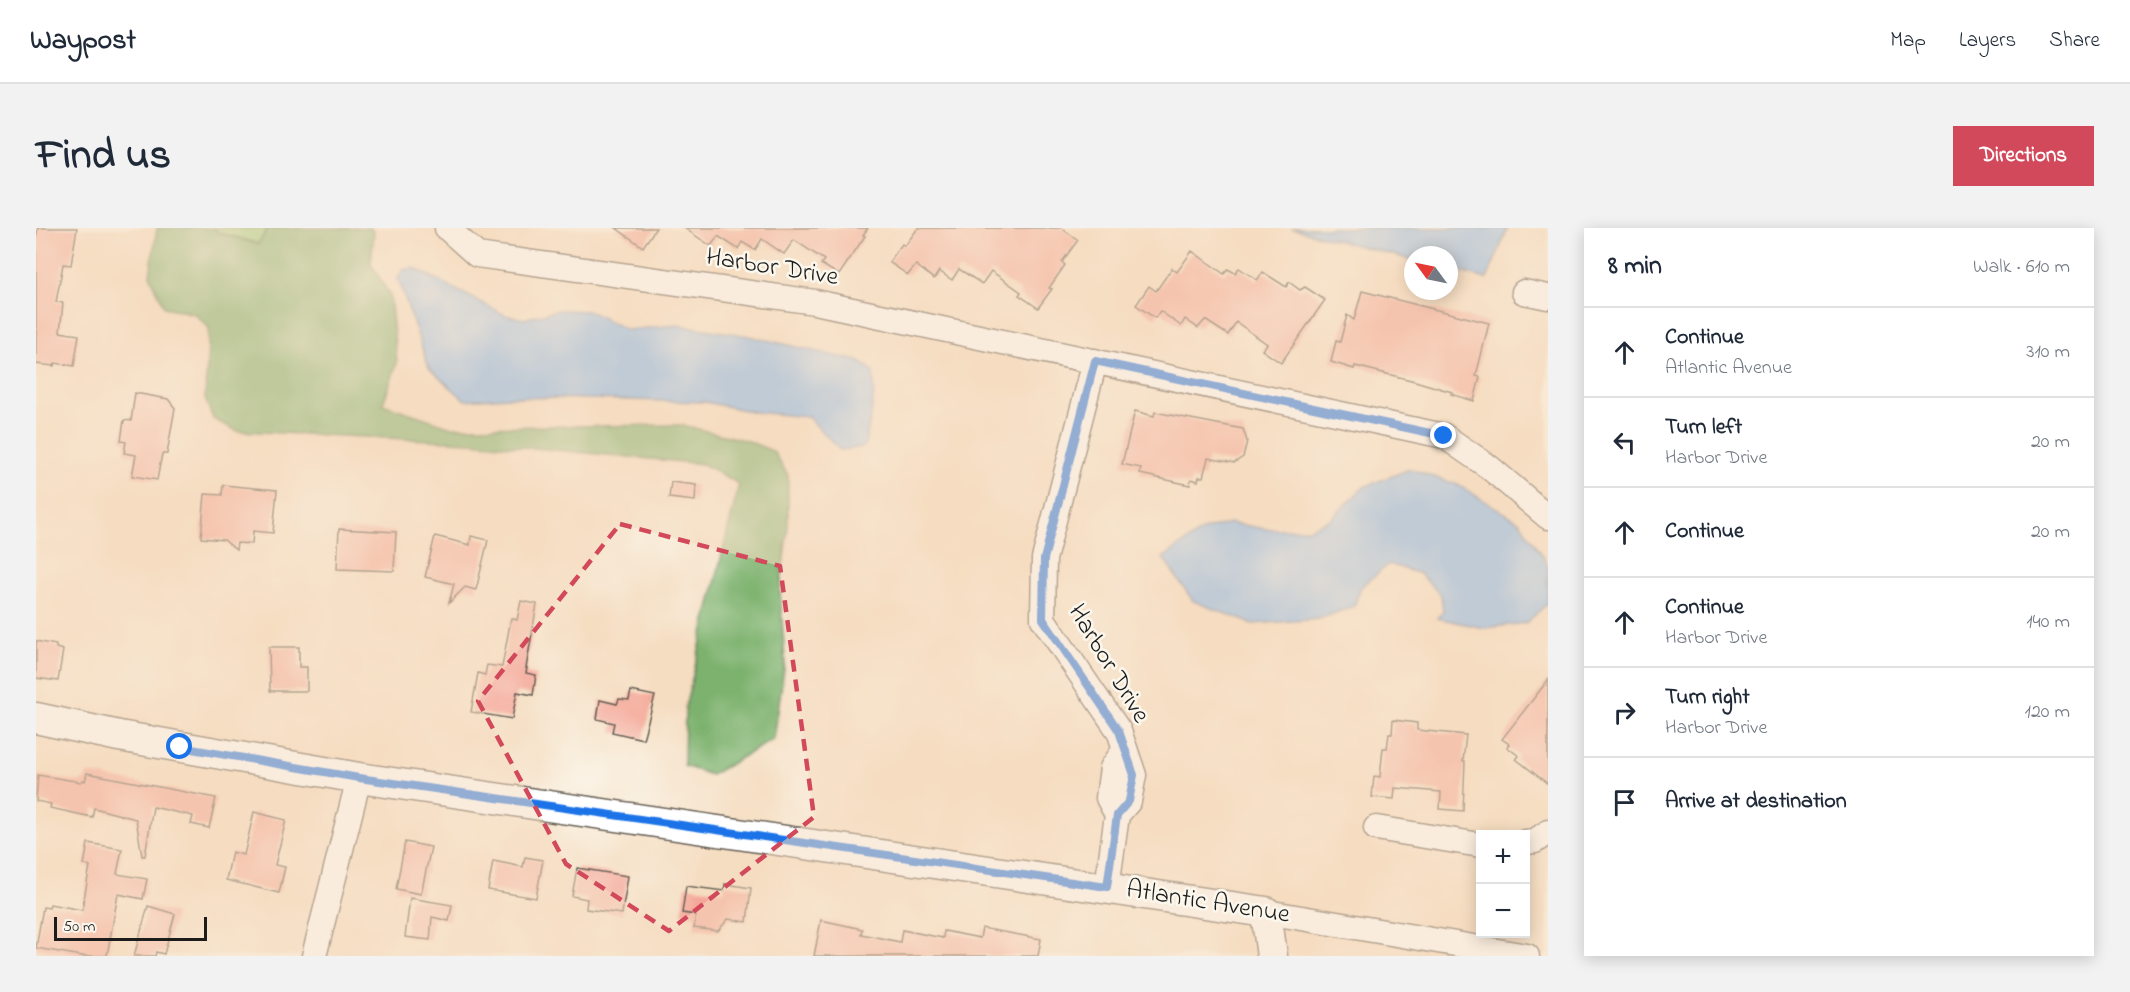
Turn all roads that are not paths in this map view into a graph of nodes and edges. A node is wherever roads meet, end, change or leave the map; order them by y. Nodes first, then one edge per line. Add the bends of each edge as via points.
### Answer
1 (447, 228) edge
2 (1524, 292) dead end
3 (1548, 297) edge
4 (1095, 361) junction
5 (1548, 517) edge
6 (36, 718) edge
7 (359, 778) junction
8 (1376, 828) dead end
9 (1548, 832) edge
10 (1530, 842) edge
11 (1476, 844) edge
12 (1107, 887) junction
13 (1266, 912) junction
14 (314, 956) edge
15 (1272, 956) edge
16 (1527, 956) edge

1 - 4 street, Harbor Drive via 477,255 815,302
2 - 3 street
4 - 5 street, Harbor Drive via 1444,436 1489,466
4 - 12 street, Harbor Drive via 1044,559 1043,619 1119,731 1134,775 1129,801 1117,815
6 - 7 main road, Atlantic Avenue
7 - 12 main road, Atlantic Avenue
7 - 14 street
8 - 11 street
9 - 10 street
12 - 13 main road, Atlantic Avenue
13 - 15 main road
13 - 16 street, Atlantic Avenue

